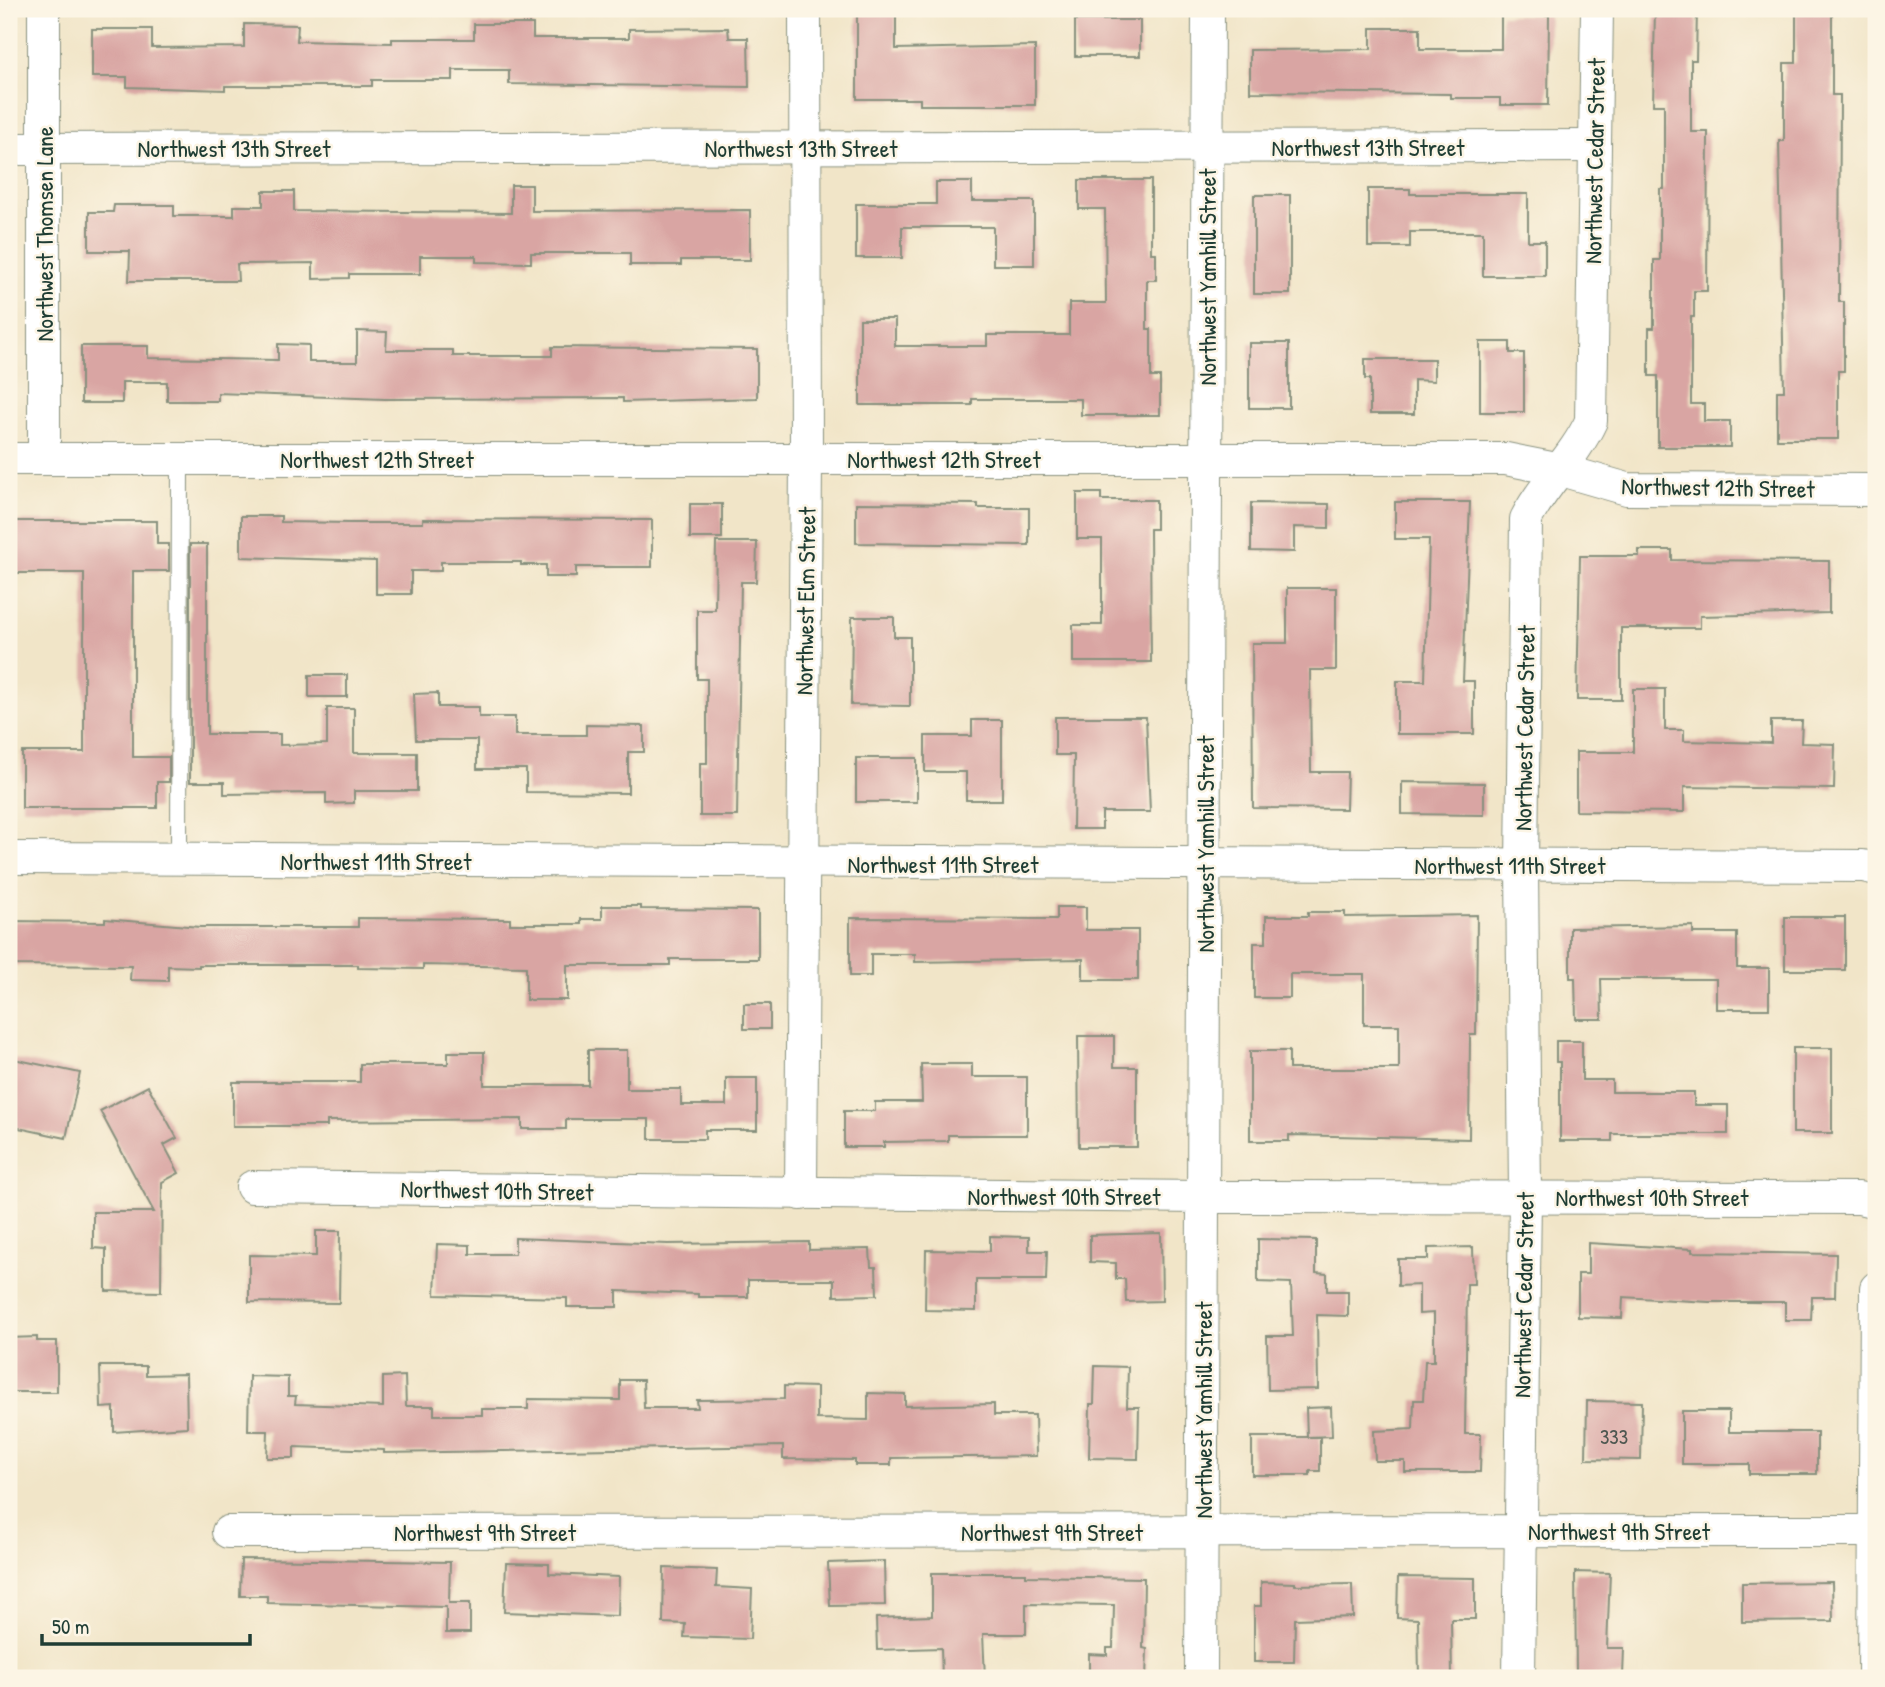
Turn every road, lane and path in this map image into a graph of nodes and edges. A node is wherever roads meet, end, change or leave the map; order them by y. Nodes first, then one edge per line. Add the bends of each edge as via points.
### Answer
1 (44, 9) edge
2 (805, 9) edge
3 (1208, 9) edge
4 (1597, 9) edge
5 (1594, 146) junction
6 (1207, 147) junction
7 (806, 148) junction
8 (9, 149) edge
9 (44, 149) junction
10 (806, 459) junction
11 (1206, 459) junction
12 (9, 460) edge
13 (44, 460) junction
14 (180, 460) junction
15 (1561, 470) junction
16 (1876, 490) edge
17 (9, 858) edge
18 (179, 859) junction
19 (801, 864) junction
20 (1205, 864) junction
21 (1522, 865) junction
22 (1876, 869) edge
23 (252, 1187) dead end
24 (801, 1194) junction
25 (1525, 1196) junction
26 (1203, 1197) junction
27 (1876, 1202) edge
28 (1876, 1288) edge
29 (1519, 1531) junction
30 (1875, 1531) edge
31 (228, 1532) dead end
32 (1202, 1532) junction
33 (1202, 1678) edge
34 (1519, 1678) edge
35 (1874, 1678) edge

1 - 9 street, Northwest Thomsen Lane
2 - 7 street, Northwest Elm Street
3 - 6 street, Northwest Yamhill Street
4 - 5 street, Northwest Cedar Street
5 - 6 street, Northwest 13th Street
5 - 15 street, Northwest Cedar Street via 1591,421
6 - 7 street, Northwest 13th Street
6 - 11 street, Northwest Yamhill Street
7 - 9 street, Northwest 13th Street
7 - 10 street, Northwest Elm Street
8 - 9 street, Northwest 13th Street
9 - 13 street, Northwest Thomsen Lane
10 - 11 street, Northwest 12th Street
10 - 14 street, Northwest 12th Street
10 - 19 street, Northwest Elm Street
11 - 15 street, Northwest 12th Street via 1506,459
11 - 20 street, Northwest Yamhill Street
12 - 13 street, Northwest 12th Street
13 - 14 street, Northwest 12th Street
14 - 18 lane
15 - 16 street, Northwest 12th Street via 1627,489
15 - 21 street, Northwest Cedar Street via 1536,498 1526,519
17 - 18 street, Northwest 11th Street
18 - 19 street, Northwest 11th Street
19 - 20 street, Northwest 11th Street
19 - 24 street, Northwest Elm Street
20 - 21 street, Northwest 11th Street
20 - 26 street, Northwest Yamhill Street
21 - 22 street, Northwest 11th Street
21 - 25 street, Northwest Cedar Street
23 - 24 street, Northwest 10th Street
24 - 26 street, Northwest 10th Street
25 - 26 street, Northwest 10th Street
25 - 27 street, Northwest 10th Street via 1859,1198
25 - 29 street, Northwest Cedar Street
26 - 32 street, Northwest Yamhill Street
28 - 30 street
29 - 30 street, Northwest 9th Street
29 - 32 street, Northwest 9th Street
29 - 34 street, Northwest Cedar Street
30 - 35 street
31 - 32 street, Northwest 9th Street
32 - 33 street, Northwest Yamhill Street

